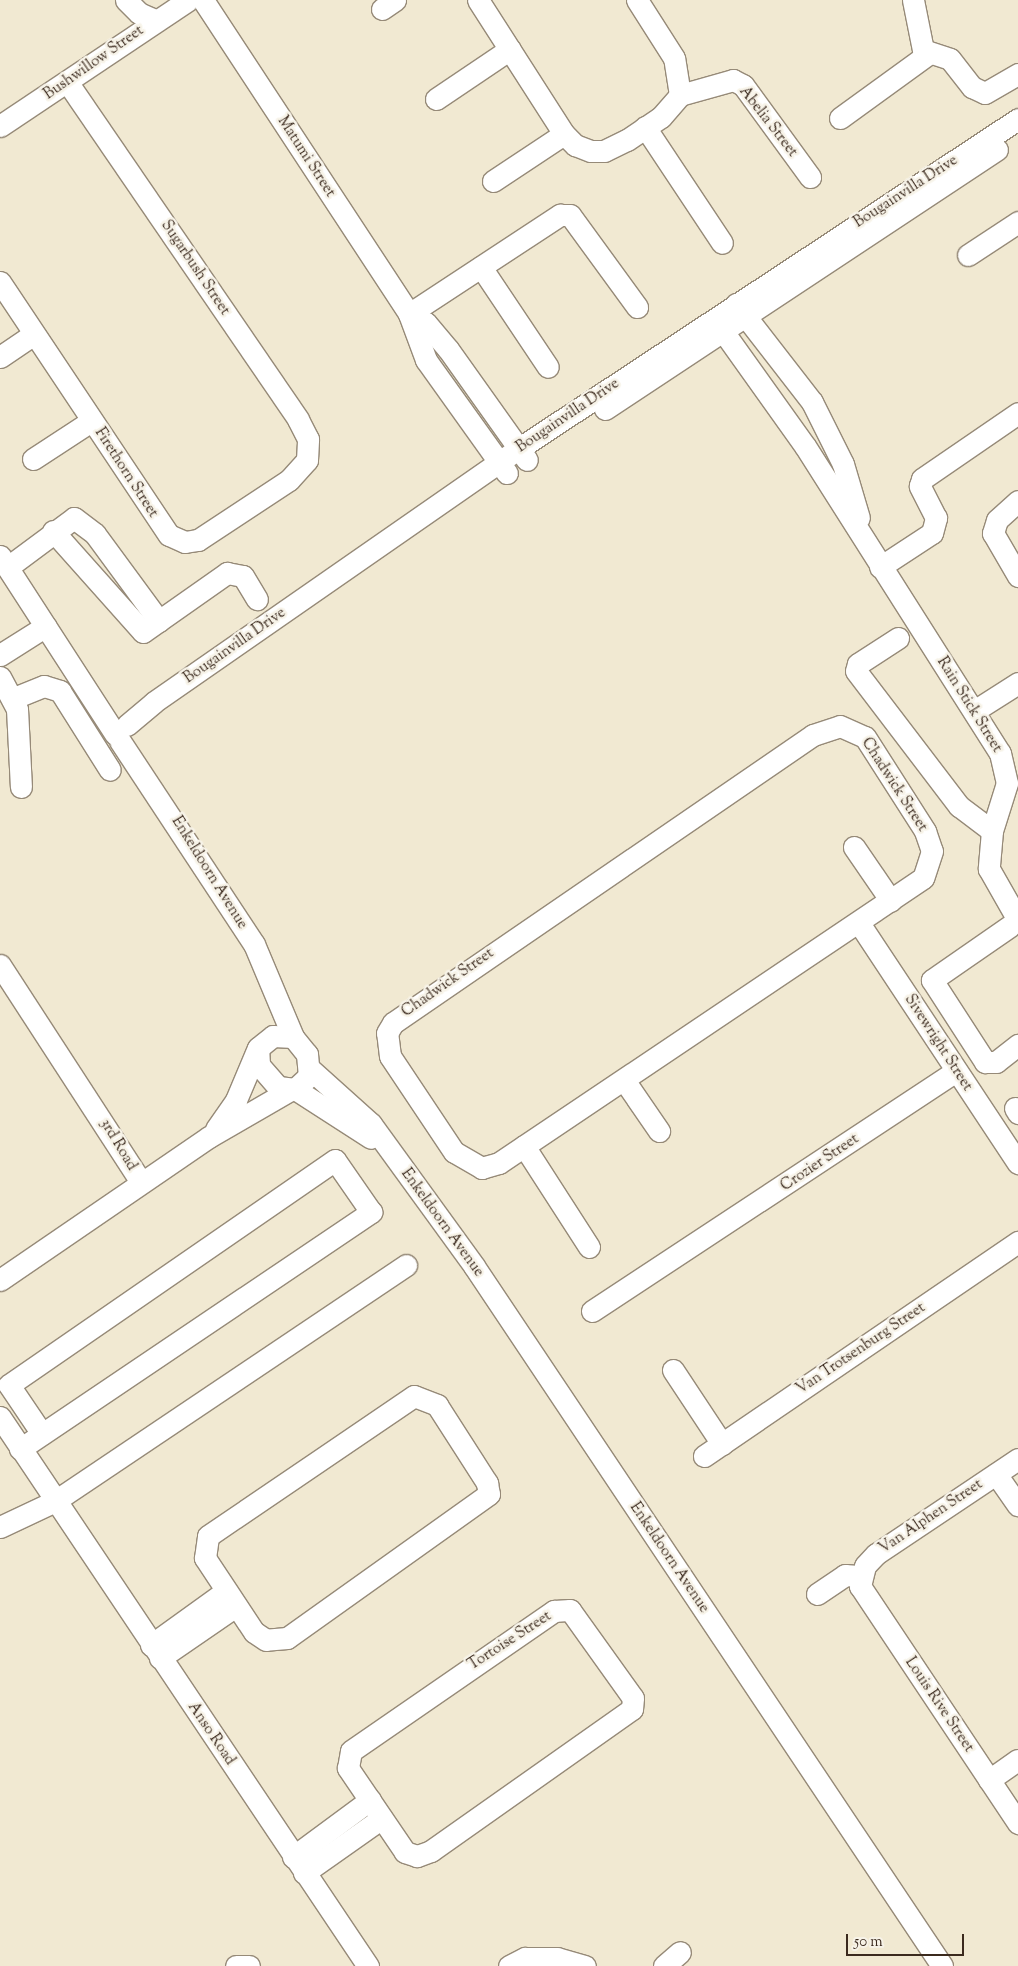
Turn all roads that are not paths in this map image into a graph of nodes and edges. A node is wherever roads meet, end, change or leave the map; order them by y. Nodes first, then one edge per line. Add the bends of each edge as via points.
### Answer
1 (188, 0) edge
2 (203, 0) edge
3 (478, 0) edge
4 (637, 0) edge
5 (913, 0) edge
6 (126, 1) edge
7 (155, 20) junction
8 (131, 36) junction
9 (510, 49) junction
10 (928, 54) junction
11 (1018, 74) edge
12 (67, 82) junction
13 (680, 94) junction
14 (436, 99) dead end
15 (840, 118) dead end
16 (1018, 119) edge
17 (0, 126) edge
18 (645, 127) junction
19 (564, 134) junction
20 (1018, 137) edge
21 (810, 177) dead end
22 (493, 181) dead end
23 (1018, 222) edge
24 (722, 243) dead end
25 (968, 255) dead end
26 (481, 267) junction
27 (0, 282) edge
28 (637, 307) dead end
29 (740, 310) junction
30 (409, 314) junction
31 (719, 325) junction
32 (34, 334) junction
33 (0, 357) edge
34 (548, 366) dead end
35 (1018, 414) edge
36 (91, 421) junction
37 (523, 455) junction
38 (33, 460) dead end
39 (503, 468) junction
40 (1018, 501) edge
41 (160, 525) joint
42 (53, 531) junction
43 (860, 531) junction
44 (4, 562) edge
45 (880, 567) junction
46 (1018, 576) edge
47 (257, 599) dead end
48 (159, 620) junction
49 (46, 626) junction
50 (898, 638) dead end
51 (0, 656) edge
52 (0, 677) edge
53 (1018, 683) edge
54 (14, 698) junction
55 (974, 711) junction
56 (124, 733) junction
57 (110, 770) dead end
58 (21, 787) dead end
59 (992, 831) junction
60 (854, 847) dead end
61 (891, 901) junction
62 (859, 923) junction
63 (1014, 923) edge
64 (0, 966) edge
65 (275, 989) junction
66 (293, 1038) junction
67 (262, 1043) junction
68 (1018, 1045) edge
69 (310, 1069) junction
70 (956, 1071) junction
71 (624, 1080) junction
72 (293, 1089) junction
73 (660, 1131) dead end
74 (210, 1137) junction
75 (524, 1146) junction
76 (391, 1154) junction
77 (1018, 1163) edge
78 (141, 1182) junction
79 (1018, 1242) edge
80 (588, 1247) dead end
81 (406, 1265) dead end
82 (0, 1280) edge
83 (592, 1311) dead end
84 (672, 1370) dead end
85 (0, 1418) edge
86 (42, 1434) junction
87 (20, 1448) junction
88 (1018, 1459) edge
89 (996, 1474) junction
90 (55, 1501) junction
91 (1018, 1504) edge
92 (0, 1527) edge
93 (861, 1581) junction
94 (817, 1594) dead end
95 (231, 1598) junction
96 (156, 1652) junction
97 (1018, 1760) edge
98 (990, 1780) junction
99 (370, 1800) junction
100 (382, 1818) junction
101 (1018, 1823) edge
102 (299, 1865) junction
103 (680, 1952) dead end
104 (236, 1966) edge
105 (249, 1966) edge
106 (368, 1966) edge
107 (509, 1966) edge
108 (584, 1966) edge
109 (664, 1966) edge
110 (942, 1966) edge

1 - 7 street, Bushwillow Street
2 - 30 street, Matumi Street
3 - 9 street, Abelia Street
4 - 13 street via 674,58
5 - 10 street via 919,42
6 - 7 street
6 - 8 street
7 - 8 street, Bushwillow Street
8 - 12 street, Bushwillow Street
9 - 14 street
9 - 19 street, Abelia Street
10 - 11 street via 950,59 979,92 993,90
10 - 15 street
12 - 17 street, Bushwillow Street
12 - 41 street, Sugarbush Street via 298,419 308,439 307,460 288,480 198,540 185,542
13 - 18 street, Abelia Street
13 - 21 street, Abelia Street via 733,80 743,85
16 - 29 street, Bougainvilla Drive
18 - 19 street, Abelia Street via 604,151 575,146
18 - 24 street
19 - 22 street
20 - 29 street, Bougainvilla Drive
23 - 25 street
26 - 28 street via 560,215 570,215
26 - 30 street
26 - 34 street
27 - 32 street, Firethorn Street
29 - 31 street, Bougainvilla Drive
29 - 43 street, Rain Stick Street via 824,425 843,464
30 - 37 street, Matumi Street via 426,323 448,349
30 - 39 street, Matumi Street via 419,348
31 - 37 street, Bougainvilla Drive
31 - 43 street, Rain Stick Street
32 - 33 street
32 - 36 street, Firethorn Street
35 - 45 street via 922,479 920,486 936,518 932,533
36 - 38 street, Firethorn Street
36 - 41 street, Firethorn Street
37 - 39 street, Bougainvilla Drive
39 - 56 street, Bougainvilla Drive
40 - 46 street via 998,520 993,533
42 - 44 street
42 - 48 street via 143,632
42 - 48 street via 74,518 87,525
43 - 45 street, Rain Stick Street
44 - 49 street
45 - 55 street, Rain Stick Street
47 - 48 street via 243,576 227,573
49 - 51 street
49 - 56 street via 101,711
50 - 59 street via 858,664 856,671 959,806
52 - 54 street
53 - 55 street
54 - 57 street via 44,686 60,691
54 - 58 street
55 - 59 street, Rain Stick Street via 994,741 1006,772
56 - 65 street, Enkeldoorn Avenue via 136,761 254,944
59 - 63 street, Rain Stick Street via 992,878
60 - 61 street
61 - 62 street, Chadwick Street
61 - 75 street, Chadwick Street via 923,878 930,865 932,851 925,831 865,737 853,728 826,728 393,1023 386,1034 390,1056 454,1152 482,1168
62 - 70 street, Sivewright Street
62 - 71 street, Chadwick Street
63 - 68 street via 932,980 985,1062 996,1062
64 - 78 street, 3rd Road
65 - 66 street, Enkeldoorn Avenue
65 - 67 street, Enkeldoorn Avenue
66 - 67 street
66 - 69 street, Enkeldoorn Avenue via 304,1048
67 - 72 street, Enkeldoorn Avenue via 263,1073 278,1087
67 - 74 street via 236,1100
69 - 72 street via 305,1082
69 - 76 street, Enkeldoorn Avenue via 358,1110
70 - 77 street, Sivewright Street
70 - 83 street, Crozier Street via 683,1255
71 - 73 street
71 - 75 street, Chadwick Street
72 - 74 street
72 - 76 street, Enkeldoorn Avenue via 340,1114
74 - 78 street
75 - 80 street
76 - 110 street, Enkeldoorn Avenue via 474,1266
78 - 82 street, 3rd Road
79 - 84 street, Van Trotsenburg Street via 713,1450
81 - 90 street
85 - 87 street, Anso Road
86 - 86 street via 371,1212 335,1160 9,1385
86 - 87 street
87 - 90 street, Anso Road
88 - 89 street, Van Alphen Street
89 - 91 street
89 - 93 street, Van Alphen Street via 876,1554
90 - 92 street
90 - 96 street, Anso Road
93 - 94 street via 845,1575
93 - 98 street, Louis Rive Street
95 - 95 street via 254,1632 266,1640 287,1638 482,1502 489,1494 487,1483 437,1405 414,1396 399,1404 208,1536 205,1558
95 - 96 street
96 - 102 street, Anso Road
97 - 98 street
98 - 101 street, Louis Rive Street
99 - 100 street, Tortoise Street
99 - 100 street, Tortoise Street via 348,1768 347,1759 358,1744 554,1611 562,1609 575,1615 633,1698 632,1709 625,1717 431,1851 417,1856 405,1852
99 - 102 street
100 - 102 street
102 - 106 street, Anso Road
103 - 109 street
104 - 105 street
107 - 108 street via 525,1958 557,1958

